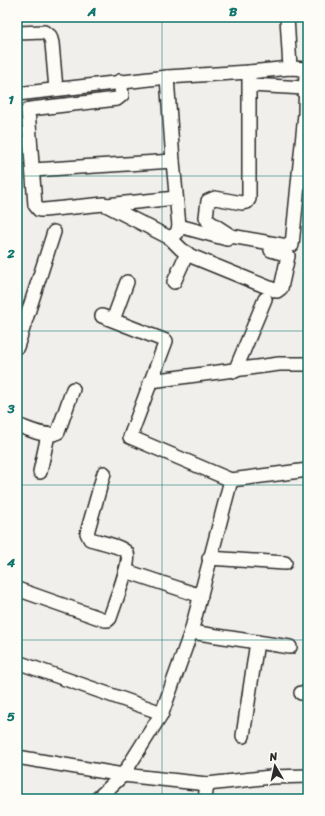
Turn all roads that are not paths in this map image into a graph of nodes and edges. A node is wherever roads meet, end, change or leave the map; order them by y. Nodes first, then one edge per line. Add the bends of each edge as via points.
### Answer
1 (287, 17) edge
2 (17, 33) edge
3 (290, 68) junction
4 (307, 69) edge
5 (168, 77) junction
6 (249, 78) junction
7 (120, 82) junction
8 (305, 88) junction
9 (56, 90) junction
10 (17, 94) edge
11 (173, 161) junction
12 (33, 170) junction
13 (176, 198) junction
14 (106, 205) junction
15 (179, 226) junction
16 (54, 232) dead end
17 (170, 238) junction
18 (187, 253) junction
19 (127, 282) dead end
20 (174, 282) dead end
21 (265, 299) dead end
22 (17, 347) edge
23 (308, 364) edge
24 (235, 371) junction
25 (151, 381) junction
26 (73, 389) dead end
27 (17, 426) edge
28 (48, 435) junction
29 (308, 470) edge
30 (40, 472) dead end
31 (104, 473) dead end
32 (231, 480) junction
33 (210, 558) junction
34 (285, 563) dead end
35 (126, 571) junction
36 (17, 589) edge
37 (201, 596) junction
38 (191, 632) junction
39 (257, 642) junction
40 (290, 647) dead end
41 (17, 662) edge
42 (162, 713) junction
43 (243, 736) dead end
44 (17, 757) edge
45 (123, 775) junction
46 (308, 776) edge
47 (207, 784) junction
48 (97, 799) edge
49 (205, 799) edge

1 - 3 street
2 - 9 street via 44,32 50,36
3 - 4 street
3 - 6 street
4 - 8 street
5 - 6 street
5 - 7 street
5 - 11 street
6 - 8 street
6 - 8 street via 248,199 242,203 212,199 208,202 206,217 211,224 231,236 287,246 292,245 305,114
7 - 9 street
7 - 12 street via 122,95 118,99 28,110
9 - 10 street
11 - 12 street
11 - 13 street
12 - 14 street via 35,205 39,210
13 - 14 street
13 - 15 street
14 - 17 street
15 - 17 street via 177,233
15 - 18 street via 279,252 288,256 288,259 281,288 277,291
16 - 22 street
17 - 18 street
18 - 20 street
19 - 25 street via 107,318 166,341
21 - 24 street
23 - 24 street via 279,364
24 - 25 street
25 - 32 street via 130,437
26 - 28 street via 58,432
27 - 28 street
28 - 30 street
29 - 32 street
31 - 35 street via 87,533 90,539 128,554
32 - 33 street
33 - 34 street
33 - 37 street
35 - 36 street via 108,620
35 - 37 street
37 - 38 street
38 - 39 street
38 - 42 street
39 - 40 street
39 - 43 street
41 - 42 street
42 - 45 street
44 - 45 street
45 - 47 street
45 - 48 street
46 - 47 street
47 - 49 street

